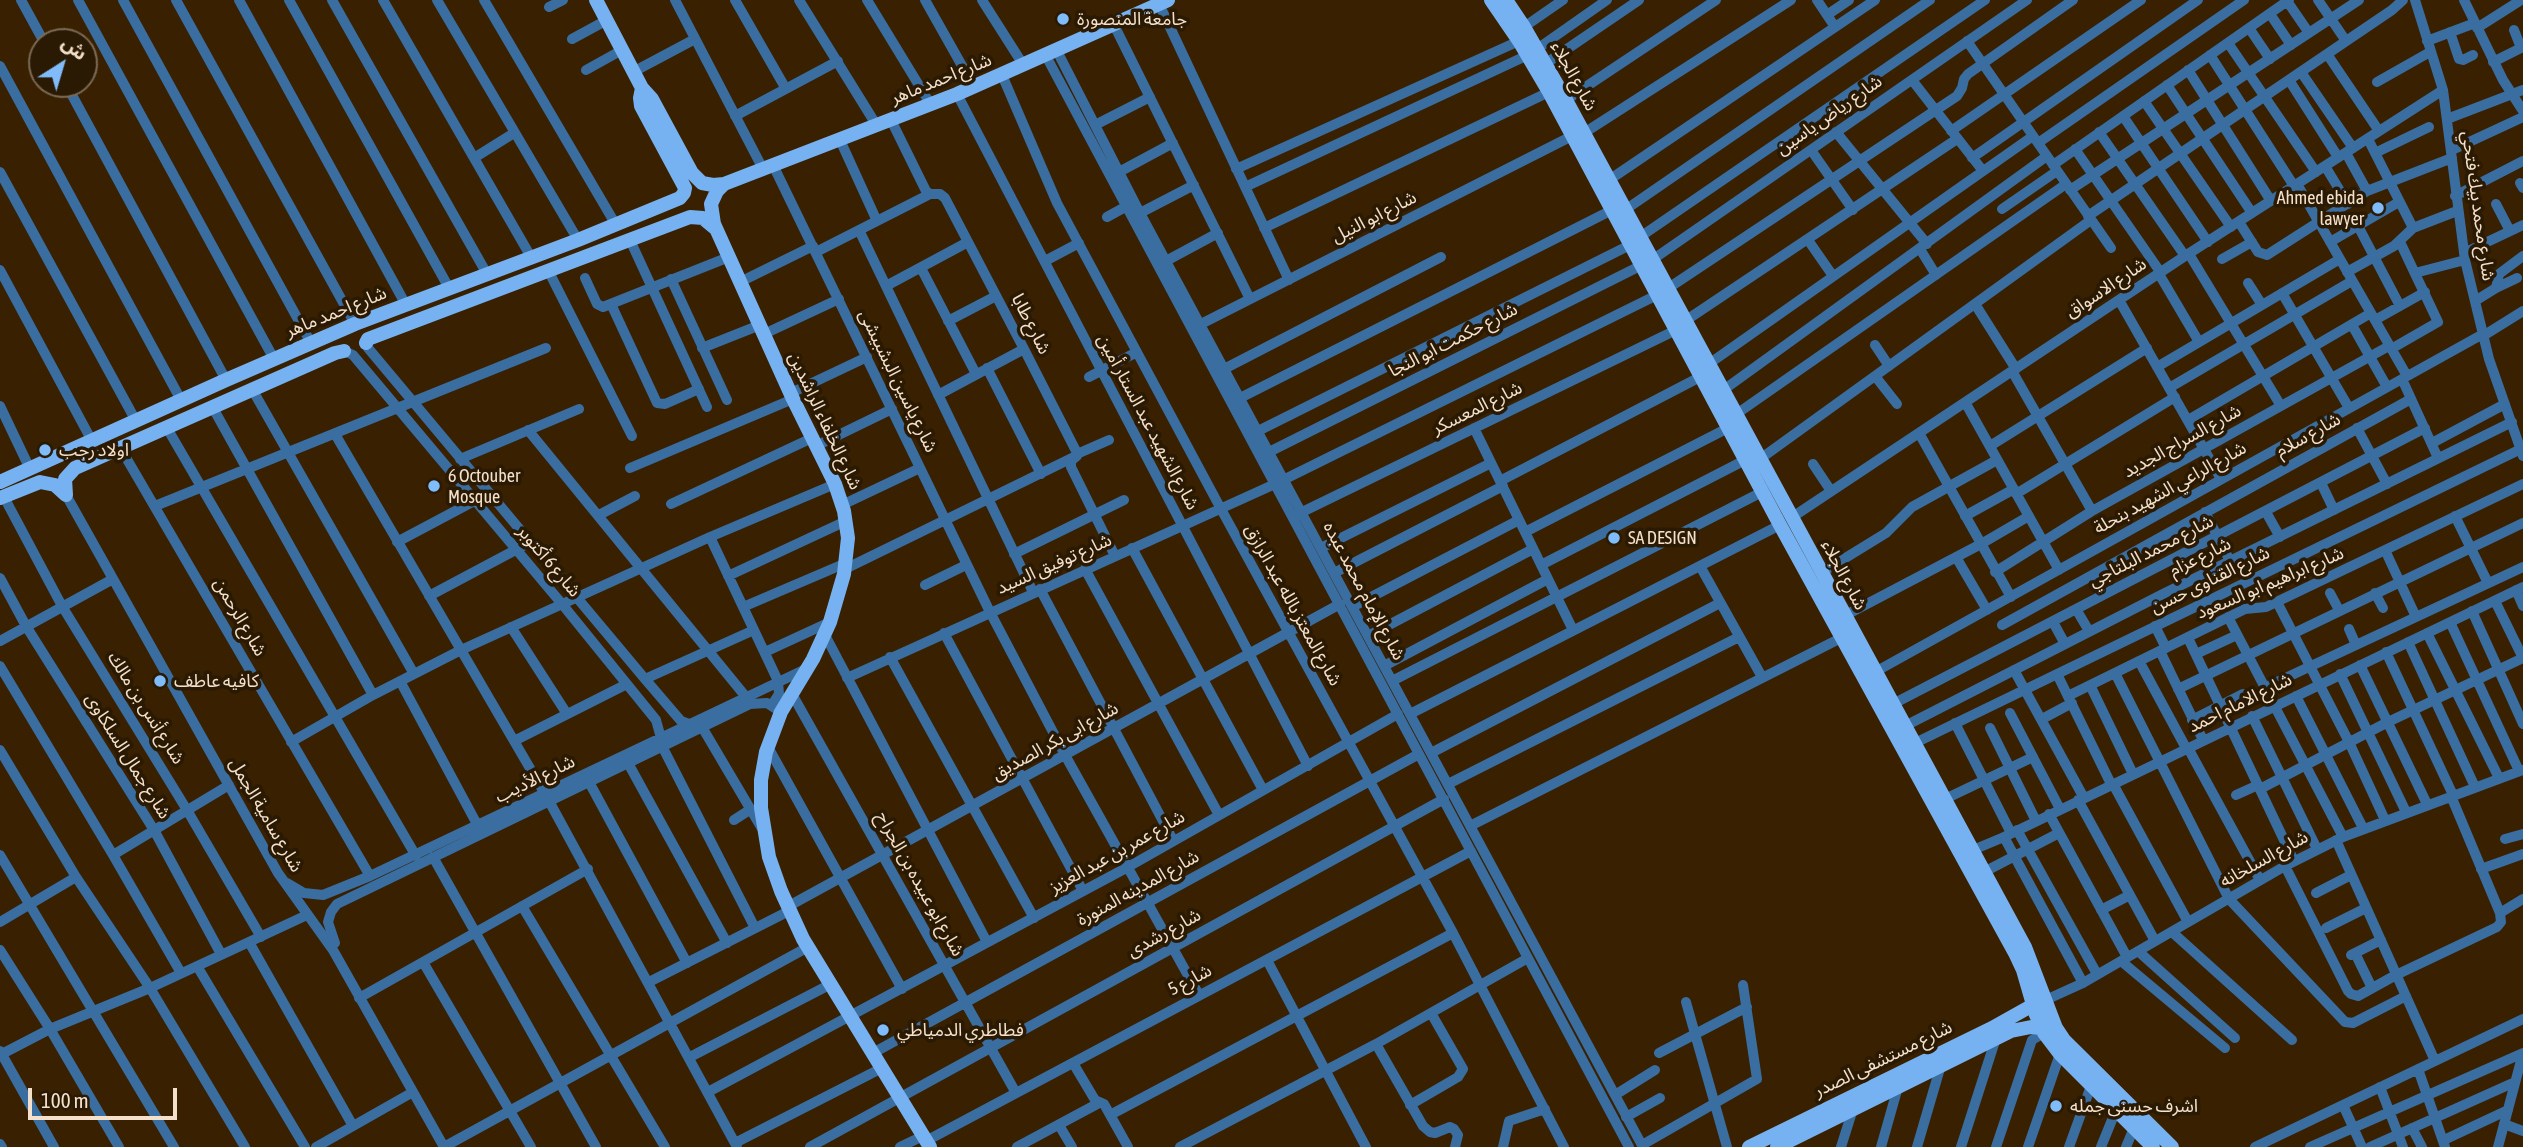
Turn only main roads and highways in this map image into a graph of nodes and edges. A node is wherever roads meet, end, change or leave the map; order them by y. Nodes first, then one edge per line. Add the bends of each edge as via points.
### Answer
1 (596, 0) edge
2 (1491, 0) edge
3 (1506, 0) edge
4 (1163, 2) edge
5 (1522, 34) junction
6 (1533, 52) junction
7 (1578, 134) junction
8 (690, 183) junction
9 (724, 184) junction
10 (1618, 210) junction
11 (716, 229) junction
12 (366, 343) road end
13 (344, 351) road end
14 (1702, 371) junction
15 (68, 451) junction
16 (1754, 458) junction
17 (75, 468) junction
18 (1, 493) edge
19 (1785, 522) junction
20 (1856, 651) junction
21 (2039, 1002) junction
22 (2042, 1030) junction
23 (1896, 1081) junction
24 (2114, 1102) junction
25 (2143, 1140) edge
26 (926, 1141) edge
27 (1792, 1143) edge
28 (1749, 1147) edge
29 (1777, 1147) edge
30 (2172, 1147) edge

1 - 8 main road via 652,99
2 - 5 main road, شارع الجلاء
3 - 5 main road, شارع الجلاء
4 - 9 main road, شارع احمد ماهر via 931,105
5 - 6 main road, شارع الجلاء
6 - 7 main road, شارع الجلاء via 1549,93
6 - 7 main road, شارع الجلاء via 1566,100
7 - 10 main road, شارع الجلاء
7 - 10 main road, شارع الجلاء via 1609,180
8 - 9 main road, شارع احمد ماهر
8 - 15 main road, شارع احمد ماهر via 680,198 355,324
9 - 11 main road, شارع الخلفاء الراشدين via 711,209
10 - 14 main road, شارع الجلاء
11 - 12 main road, شارع احمد ماهر via 707,220 693,217
11 - 26 main road, شارع الخلفاء الراشدين via 835,484 846,521 846,566 827,629 792,694 777,708 768,747 760,794 769,857 808,947
13 - 17 main road
14 - 16 main road, شارع الجلاء via 1728,428
14 - 16 main road, شارع الجلاء via 1723,391
15 - 17 main road
15 - 18 main road, شارع احمد ماهر via 30,469
16 - 19 main road, شارع الجلاء
16 - 19 main road, شارع الجلاء via 1762,492
17 - 18 main road via 65,479 66,495 55,485 40,482
19 - 20 main road, شارع الجلاء via 1821,573
19 - 20 main road, شارع الجلاء via 1842,638
20 - 21 main road, شارع الجلاء
20 - 21 main road, شارع الجلاء via 1875,672 2025,947
21 - 22 main road, شارع الجلاء
21 - 23 main road, شارع مستشفى الصدر
21 - 24 main road, شارع الجلاء
22 - 23 main road, شارع مستشفى الصدر via 2021,1028
22 - 24 main road, شارع الجلاء via 2091,1086
23 - 27 main road, شارع مستشفى الصدر
23 - 28 main road, شارع مستشفى الصدر
24 - 25 main road, شارع الجلاء
24 - 30 main road, شارع الجلاء
27 - 29 main road, شارع مستشفى الصدر

